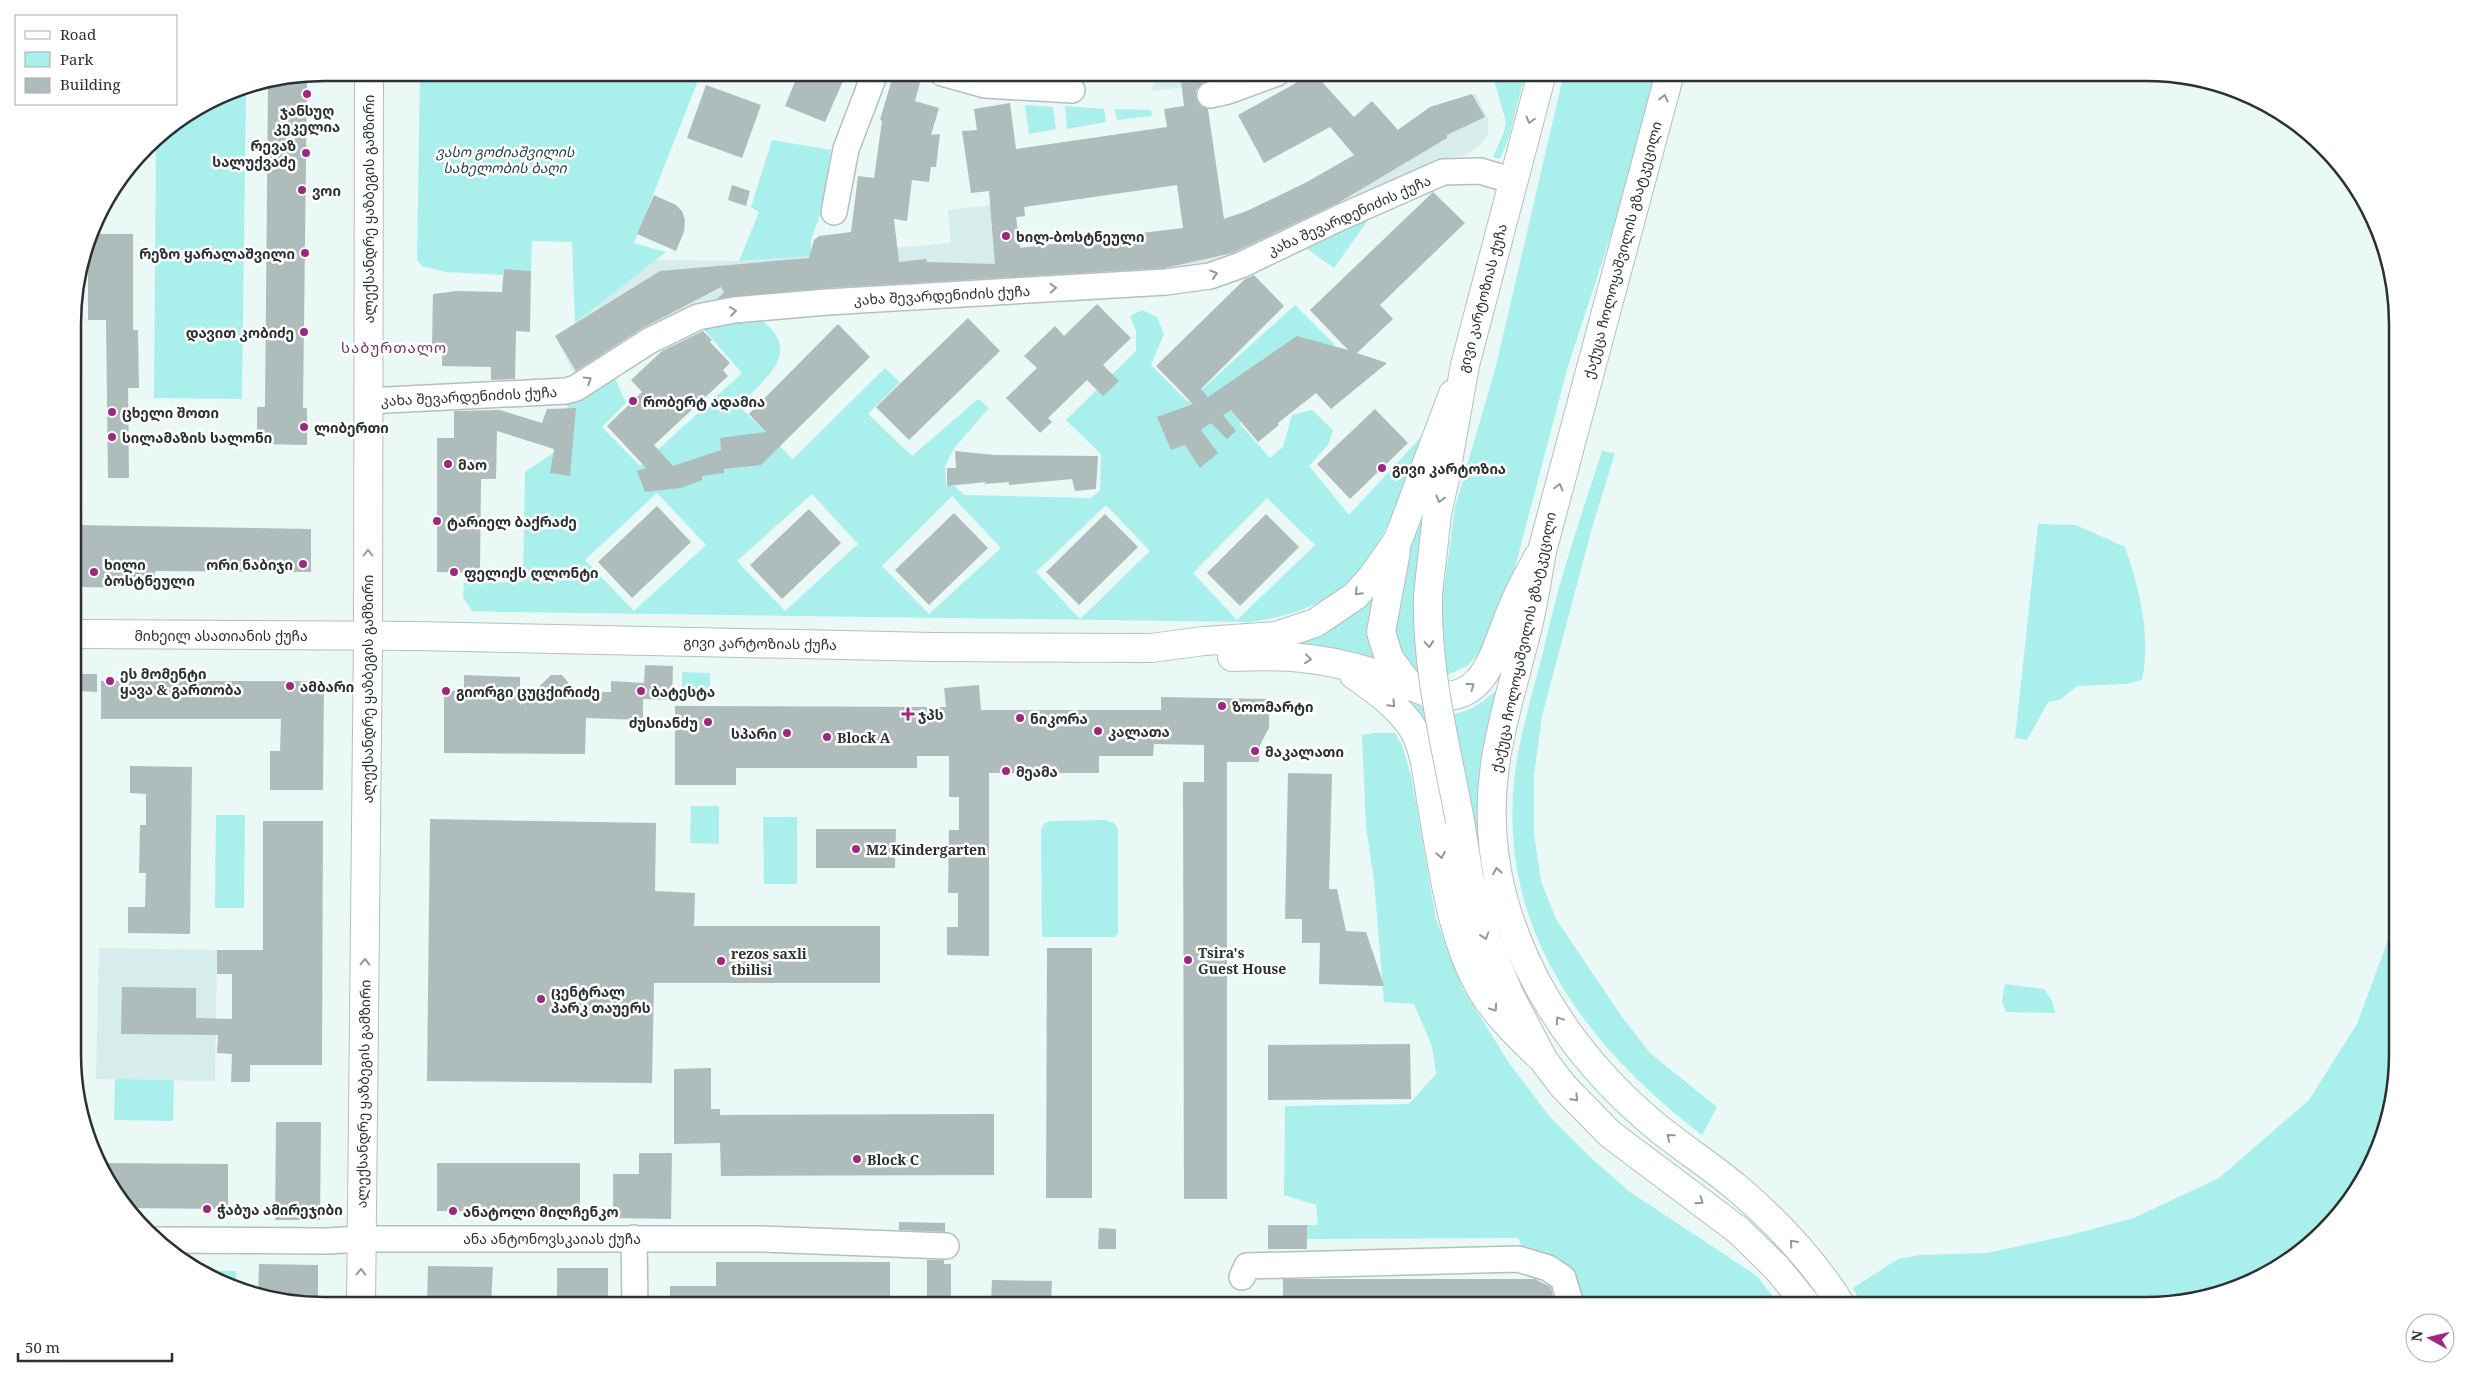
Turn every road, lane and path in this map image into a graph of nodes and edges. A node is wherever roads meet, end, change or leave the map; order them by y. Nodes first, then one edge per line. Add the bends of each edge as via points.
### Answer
1 (369, 81) edge
2 (872, 81) edge
3 (972, 81) edge
4 (1254, 81) edge
5 (1540, 81) edge
6 (1668, 81) edge
7 (1072, 90) dead end
8 (1210, 95) dead end
9 (1514, 181) junction
10 (834, 212) dead end
11 (1465, 365) junction
12 (368, 401) junction
13 (1398, 540) junction
14 (1542, 551) junction
15 (81, 634) edge
16 (368, 636) junction
17 (1151, 648) junction
18 (1339, 664) junction
19 (1409, 685) junction
20 (1544, 1061) junction
21 (361, 1238) junction
22 (634, 1238) junction
23 (168, 1240) edge
24 (946, 1246) dead end
25 (1242, 1277) dead end
26 (1834, 1294) edge
27 (361, 1297) edge
28 (635, 1297) edge
29 (1569, 1297) edge
30 (1801, 1297) edge

1 - 12 main road, ალექსანდრე ყაზბეგის გამზირი
2 - 10 street via 846,149
3 - 7 street via 985,85
4 - 8 street
5 -> 9 main road, გივი კარტოზიას ქუჩა
14 -> 6 main road, ქაქუცა ჩოლოყაშვილის გზატკეცილი
9 - 11 main road, გივი კარტოზიას ქუჩა
12 -> 9 street, კახა შევარდენიძის ქუჩა via 566,391 576,388 657,337 698,317 734,310 952,293 1166,282 1210,276 1241,265 1443,172 1480,170
11 - 13 main road, გივი კარტოზიას ქუჩა
11 -> 20 main road, bridge via 1437,514 1428,595 1428,636 1434,687 1469,877 1486,938 1509,994
16 -> 12 main road, ალექსანდრე ყაზბეგის გამზირი
13 -> 17 main road, გივი კარტოზიას ქუჩა via 1355,596 1315,623 1276,636
13 - 19 main road via 1381,632 1389,658
19 -> 14 main road, გივი კარტოზიას ქუჩა via 1440,696 1454,695 1469,689 1483,676
26 -> 14 main road, ქაქუცა ჩოლოყაშვილის გზატკეცილი via 1769,1217 1736,1187 1651,1122 1612,1086 1569,1035 1520,950 1498,882 1492,796 1500,738 1530,617
15 - 16 main road, მიხეილ ასათიანის ქუჩა
16 - 17 main road, გივი კარტოზიას ქუჩა
21 -> 16 main road, ალექსანდრე ყაზბეგის გამზირი
17 -> 18 main road, გივი კარტოზიას ქუჩა via 1210,657 1293,657
18 - 19 main road, გივი კარტოზიას ქუჩა
18 -> 20 main road via 1386,698 1414,732 1424,761 1446,883 1466,954 1480,988 1496,1013
20 -> 30 main road via 1564,1087 1610,1134 1738,1230 1778,1268
21 - 22 street, ანა ანტონოვსკაიას ქუჩა
21 - 23 street, ანა ანტონოვსკაიას ქუჩა via 327,1241
27 -> 21 main road, ალექსანდრე ყაზბეგის გამზირი
22 - 24 street, ანა ანტონოვსკაიას ქუჩა
22 - 28 street
25 - 29 street via 1246,1266 1518,1260 1548,1268 1563,1278

